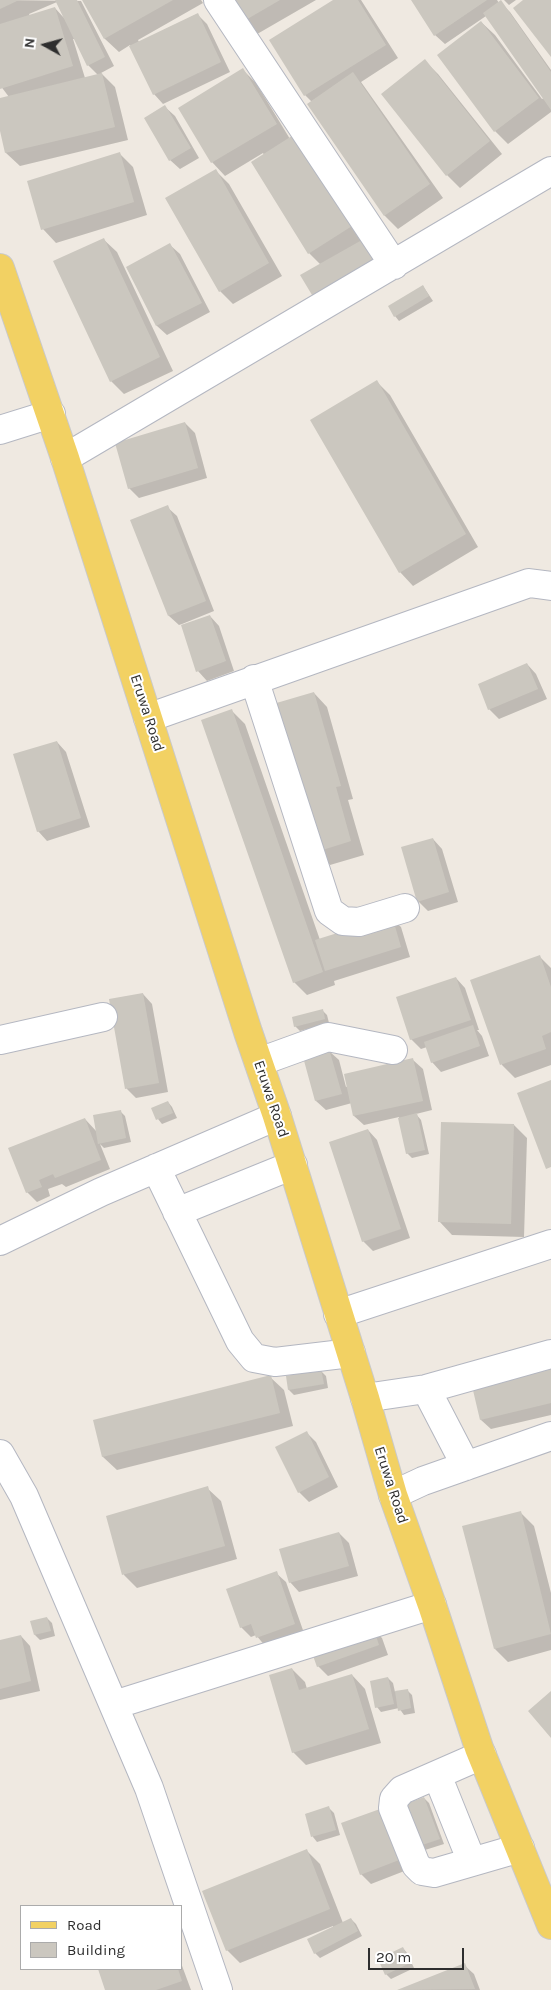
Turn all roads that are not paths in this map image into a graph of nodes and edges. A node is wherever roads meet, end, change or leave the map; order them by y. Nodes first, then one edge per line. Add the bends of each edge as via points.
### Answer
1 (218, 0) edge
2 (551, 171) edge
3 (394, 265) junction
4 (0, 268) edge
5 (51, 414) junction
6 (0, 430) edge
7 (65, 458) junction
8 (551, 586) edge
9 (254, 679) junction
10 (148, 718) junction
11 (405, 908) dead end
12 (103, 1017) dead end
13 (0, 1040) edge
14 (393, 1050) dead end
15 (259, 1062) junction
16 (278, 1116) junction
17 (293, 1166) junction
18 (156, 1168) junction
19 (177, 1212) junction
20 (0, 1241) edge
21 (551, 1244) edge
22 (338, 1314) junction
23 (351, 1353) junction
24 (551, 1354) edge
25 (426, 1389) junction
26 (365, 1398) junction
27 (551, 1436) edge
28 (0, 1454) edge
29 (466, 1466) junction
30 (393, 1495) junction
31 (432, 1605) junction
32 (114, 1705) junction
33 (482, 1755) junction
34 (437, 1775) junction
35 (520, 1848) junction
36 (472, 1862) junction
37 (544, 1884) edge
38 (551, 1925) edge
39 (218, 1990) edge

1 - 3 street
2 - 3 street
3 - 7 street
4 - 5 main road, Eruwa Road
5 - 6 street
5 - 7 main road, Eruwa Road
7 - 10 main road, Eruwa Road
8 - 9 street via 529,583
9 - 10 street
9 - 11 street via 329,911 342,921 359,922
10 - 15 main road, Eruwa Road
12 - 13 street
14 - 15 street via 328,1037
15 - 16 main road, Eruwa Road
16 - 17 main road, Eruwa Road
16 - 18 street
17 - 19 street
17 - 22 main road, Eruwa Road
18 - 19 street
18 - 20 street
19 - 23 street via 240,1341 254,1358 275,1362
21 - 22 street
22 - 23 main road, Eruwa Road
23 - 26 main road, Eruwa Road
24 - 25 street
25 - 26 street
25 - 29 street
26 - 30 main road, Eruwa Road
27 - 29 street
28 - 32 street via 24,1496
29 - 30 street
30 - 31 main road, Eruwa Road
31 - 32 street
31 - 33 main road, Eruwa Road
32 - 39 street via 149,1788
33 - 34 street
33 - 35 main road, Eruwa Road
34 - 36 street
34 - 36 street via 402,1790 394,1799 393,1808 416,1865 422,1871 434,1873
35 - 36 street
35 - 37 main road, Eruwa Road
37 - 38 main road, Eruwa Road

